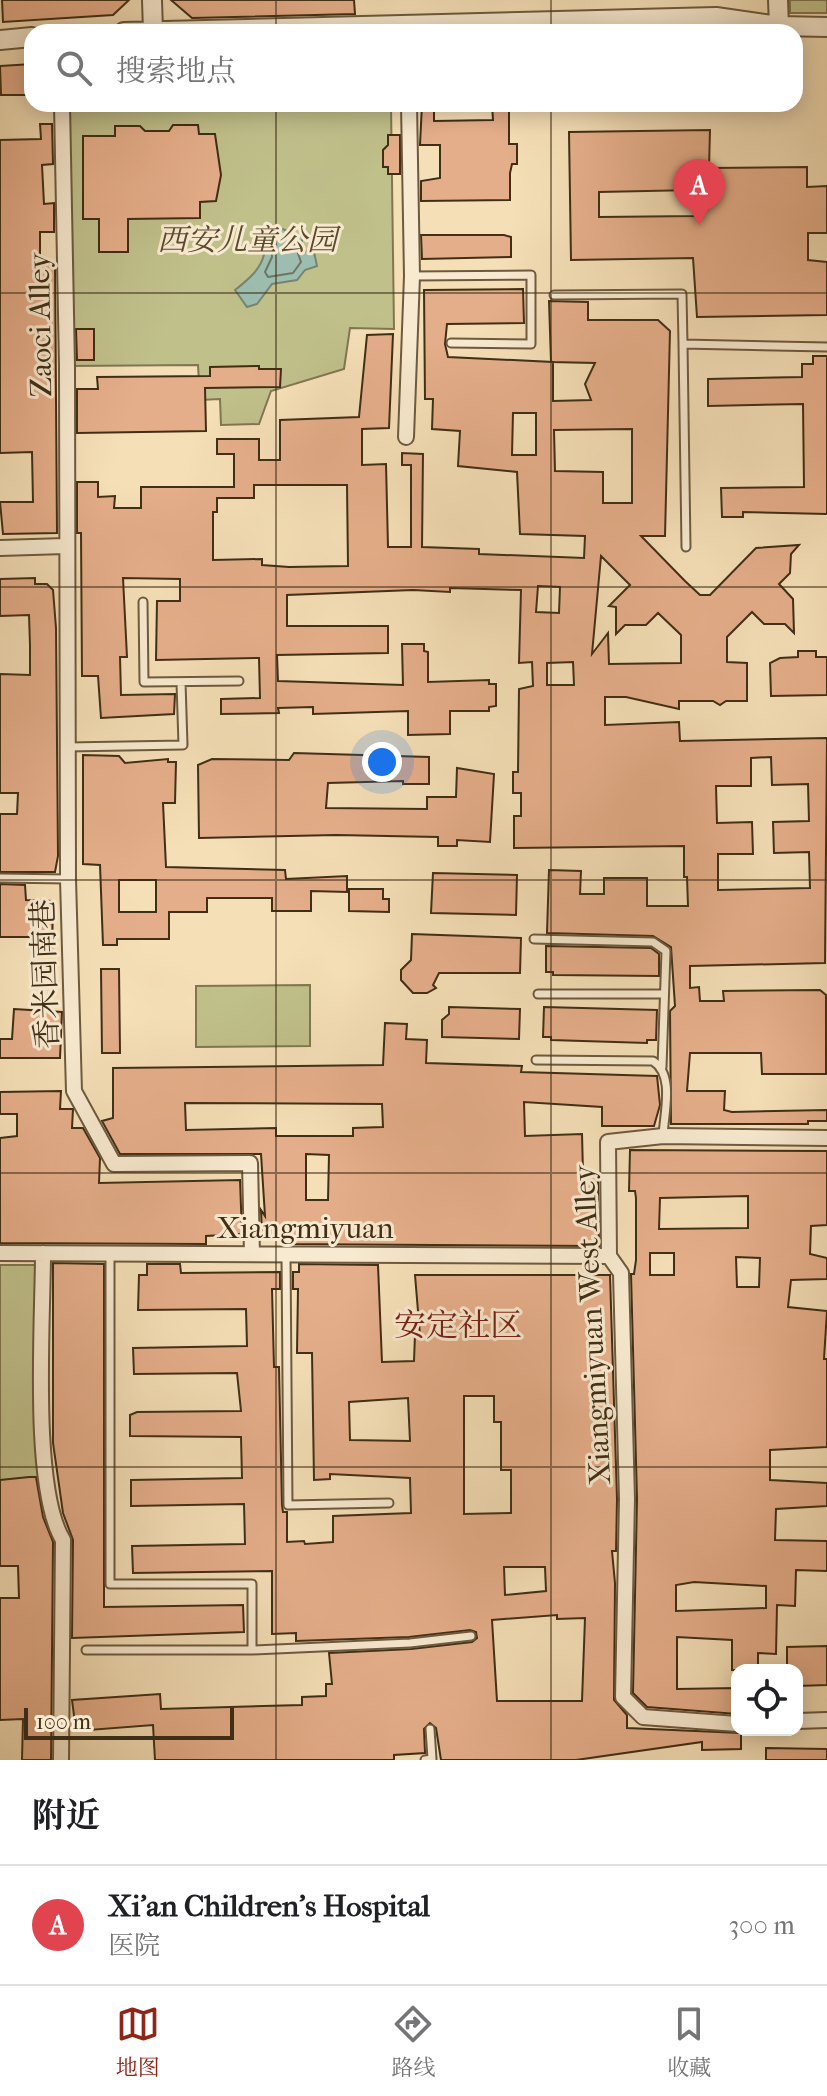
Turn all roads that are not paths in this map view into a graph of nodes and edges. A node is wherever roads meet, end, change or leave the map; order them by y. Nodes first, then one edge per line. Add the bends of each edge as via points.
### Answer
1 (152, 0) edge
2 (778, 0) edge
3 (153, 24) edge
4 (683, 24) edge
5 (765, 24) edge
6 (779, 24) edge
7 (803, 26) edge
8 (827, 27) edge
9 (24, 38) edge
10 (0, 40) edge
11 (62, 112) edge
12 (409, 112) edge
13 (412, 276) junction
14 (554, 295) dead end
15 (451, 343) dead end
16 (683, 344) junction
17 (827, 347) edge
18 (406, 437) dead end
19 (65, 546) junction
20 (686, 547) dead end
21 (0, 548) edge
22 (143, 602) dead end
23 (239, 681) dead end
24 (181, 682) junction
25 (67, 747) junction
26 (0, 878) edge
27 (68, 879) junction
28 (534, 939) dead end
29 (538, 994) dead end
30 (664, 994) junction
31 (536, 1060) dead end
32 (662, 1067) junction
33 (663, 1136) junction
34 (827, 1138) edge
35 (0, 1253) edge
36 (43, 1253) junction
37 (110, 1253) junction
38 (286, 1253) junction
39 (252, 1254) junction
40 (609, 1256) junction
41 (389, 1503) dead end
42 (471, 1636) dead end
43 (86, 1650) dead end
44 (252, 1650) junction
45 (827, 1720) edge
46 (803, 1721) edge
47 (731, 1724) edge
48 (430, 1729) dead end
49 (61, 1760) edge
50 (425, 1760) edge

1 - 3 street
2 - 6 street
4 - 5 street via 716,17
7 - 8 street
9 - 10 street
11 - 19 street, Zaoci Alley
12 - 13 street
13 - 15 lane via 531,275 531,344
13 - 18 street
14 - 16 lane via 682,294
16 - 17 lane
16 - 20 lane
19 - 21 street
19 - 25 street, 香米园南巷
22 - 24 lane via 144,682
23 - 24 lane
24 - 25 lane via 183,745
25 - 27 street, 香米园南巷
26 - 27 lane
27 - 39 street, 香米园南巷 via 74,1091 114,1164 250,1163
28 - 30 lane via 653,942 666,951
29 - 30 lane
30 - 32 lane
31 - 32 lane via 653,1061
32 - 33 lane
33 - 34 street, Xiangmiyuan West Alley
33 - 40 street, Xiangmiyuan West Alley via 608,1142
35 - 36 street, Xiangmiyuan
36 - 37 street, Xiangmiyuan
36 - 49 street via 43,1449 53,1525 63,1540
37 - 39 street, Xiangmiyuan
37 - 44 lane via 110,1584 252,1584
38 - 39 street, Xiangmiyuan
38 - 40 street, Xiangmiyuan
38 - 41 lane via 288,1505
40 - 47 street, Xiangmiyuan West Alley via 621,1273 627,1499 623,1697 643,1717
42 - 44 lane
43 - 44 lane
45 - 46 street
48 - 50 lane via 432,1759

